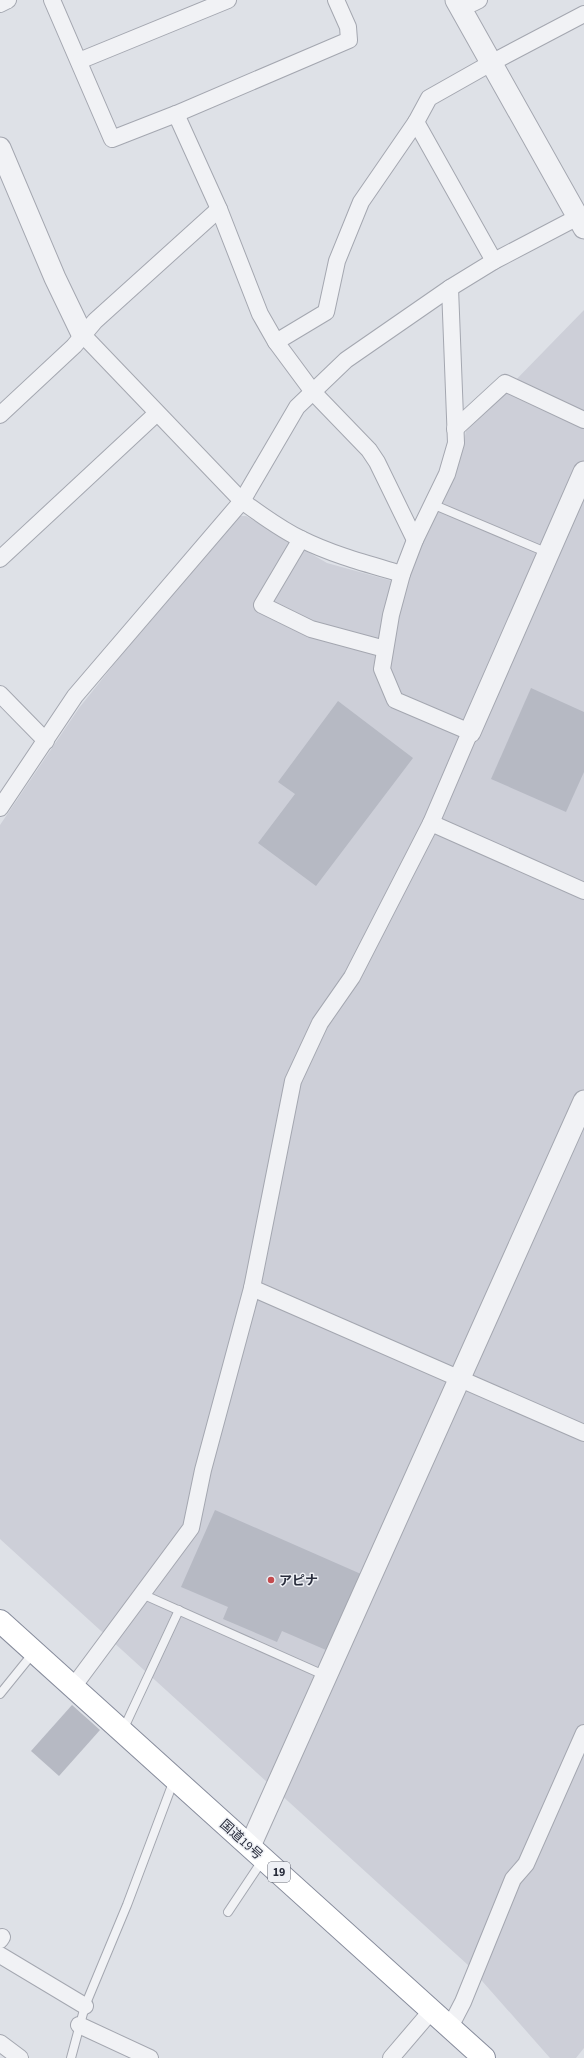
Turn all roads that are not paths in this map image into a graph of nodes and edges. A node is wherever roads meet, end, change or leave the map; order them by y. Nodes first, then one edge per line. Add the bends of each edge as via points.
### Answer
1 (8, 0) edge
2 (52, 0) edge
3 (228, 0) edge
4 (336, 0) edge
5 (469, 1) edge
6 (0, 4) edge
7 (584, 14) edge
8 (79, 61) junction
9 (491, 63) junction
10 (176, 114) junction
11 (416, 122) junction
12 (0, 148) edge
13 (7, 180) edge
14 (219, 209) junction
15 (581, 223) edge
16 (494, 261) junction
17 (450, 288) junction
18 (82, 334) junction
19 (276, 342) junction
20 (313, 392) junction
21 (157, 413) junction
22 (0, 415) edge
23 (584, 420) edge
24 (455, 429) junction
25 (584, 472) edge
26 (242, 501) junction
27 (432, 504) junction
28 (301, 539) junction
29 (415, 540) junction
30 (548, 554) junction
31 (0, 559) edge
32 (402, 574) junction
33 (385, 649) junction
34 (0, 694) edge
35 (470, 732) junction
36 (46, 741) junction
37 (0, 808) edge
38 (431, 823) junction
39 (584, 891) edge
40 (584, 1101) edge
41 (252, 1288) junction
42 (461, 1378) junction
43 (584, 1433) edge
44 (142, 1594) junction
45 (179, 1610) junction
46 (0, 1621) edge
47 (34, 1652) junction
48 (327, 1676) junction
49 (73, 1687) junction
50 (0, 1694) edge
51 (122, 1731) junction
52 (584, 1733) edge
53 (175, 1778) junction
54 (258, 1853) junction
55 (228, 1912) dead end
56 (0, 1955) edge
57 (85, 2006) junction
58 (432, 2010) junction
59 (79, 2024) junction
60 (450, 2027) junction
61 (0, 2042) edge
62 (20, 2058) edge
63 (71, 2058) edge
64 (150, 2058) edge
65 (391, 2058) edge
66 (484, 2058) edge

1 - 6 street
2 - 8 street
3 - 8 street
4 - 10 street via 348,27 349,40
5 - 9 street
7 - 9 street
8 - 10 street via 112,139
9 - 11 street via 430,98
9 - 15 street
10 - 14 street
11 - 16 street
11 - 19 street via 361,202 337,261 326,312
12 - 13 street
13 - 18 street
14 - 18 street
14 - 19 street via 260,314
15 - 16 street
16 - 17 street
17 - 20 street via 346,360
17 - 24 street
18 - 21 street
18 - 22 street via 74,346
19 - 20 street
20 - 26 street via 297,407
20 - 29 street via 369,450
21 - 26 street
21 - 31 street
23 - 24 street via 505,383
24 - 27 street via 456,443 448,474
25 - 30 street
26 - 28 street
26 - 36 street via 75,696
27 - 29 street
27 - 30 lane
28 - 32 street via 346,558
28 - 33 street via 262,605 312,630
29 - 32 street
30 - 35 street
32 - 33 street
33 - 35 street via 382,669 395,700
34 - 36 street
35 - 38 street
36 - 37 street
38 - 39 street
38 - 41 street via 352,977 320,1023 293,1081
40 - 42 street
41 - 42 street
41 - 44 street via 203,1470 191,1528
42 - 43 street
42 - 48 street
44 - 45 lane
44 - 49 street
45 - 48 lane
45 - 51 lane
46 - 47 highway, 国道19号 / 19
47 - 49 highway, 国道19号 / 19
47 - 50 lane
48 - 54 street
49 - 51 highway, 国道19号 / 19
51 - 53 highway, 国道19号 / 19
52 - 60 street via 526,1864 513,1879 463,2002
53 - 54 highway, 国道19号 / 19
53 - 57 lane
54 - 55 lane via 258,1867
54 - 58 highway, 国道19号 / 19
56 - 57 street
57 - 59 lane
58 - 60 highway, 国道19号 / 19
58 - 65 street
59 - 63 lane
59 - 64 street
60 - 66 highway, 国道19号 / 19
61 - 62 street

